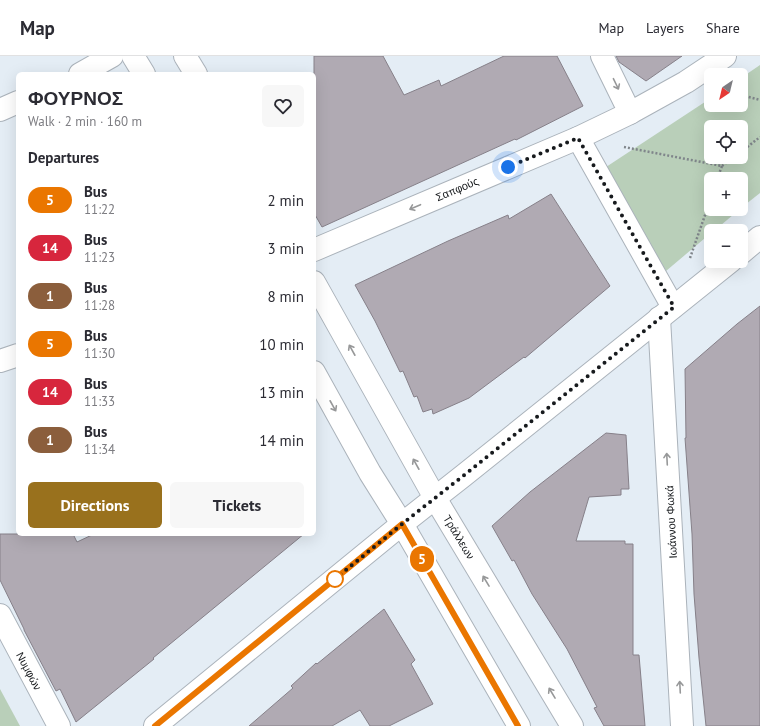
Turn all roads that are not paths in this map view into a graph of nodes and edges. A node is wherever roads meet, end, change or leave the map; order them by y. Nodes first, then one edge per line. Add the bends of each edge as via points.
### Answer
1 (112, 56) edge
2 (133, 56) edge
3 (185, 56) edge
4 (602, 56) edge
5 (725, 56) edge
6 (84, 72) edge
7 (143, 72) edge
8 (195, 72) edge
9 (16, 103) edge
10 (0, 110) edge
11 (630, 113) junction
12 (578, 138) junction
13 (760, 237) edge
14 (748, 247) edge
15 (316, 249) edge
16 (721, 268) edge
17 (316, 286) edge
18 (666, 313) junction
19 (16, 356) edge
20 (0, 361) edge
21 (316, 376) edge
22 (435, 498) junction
23 (402, 524) junction
24 (3, 628) edge
25 (59, 726) edge
26 (156, 726) edge
27 (518, 726) edge
28 (572, 726) edge
29 (682, 726) edge

1 - 6 street
2 - 7 street
3 - 8 street
4 -> 11 street
5 - 11 street, Σαπφούς via 686,82
9 - 10 street
11 - 12 street, Σαπφούς
12 -> 15 street, Σαπφούς
12 - 18 street
13 - 14 street
16 - 18 street
22 -> 17 street, Τράλλεων
18 - 22 street
29 -> 18 street, Ιωάννου Φωκά
19 - 20 street
21 -> 23 street via 370,473
22 - 23 street
28 -> 22 street, Τράλλεων
23 - 26 street
23 - 27 street
24 - 25 street, Νυμφών

